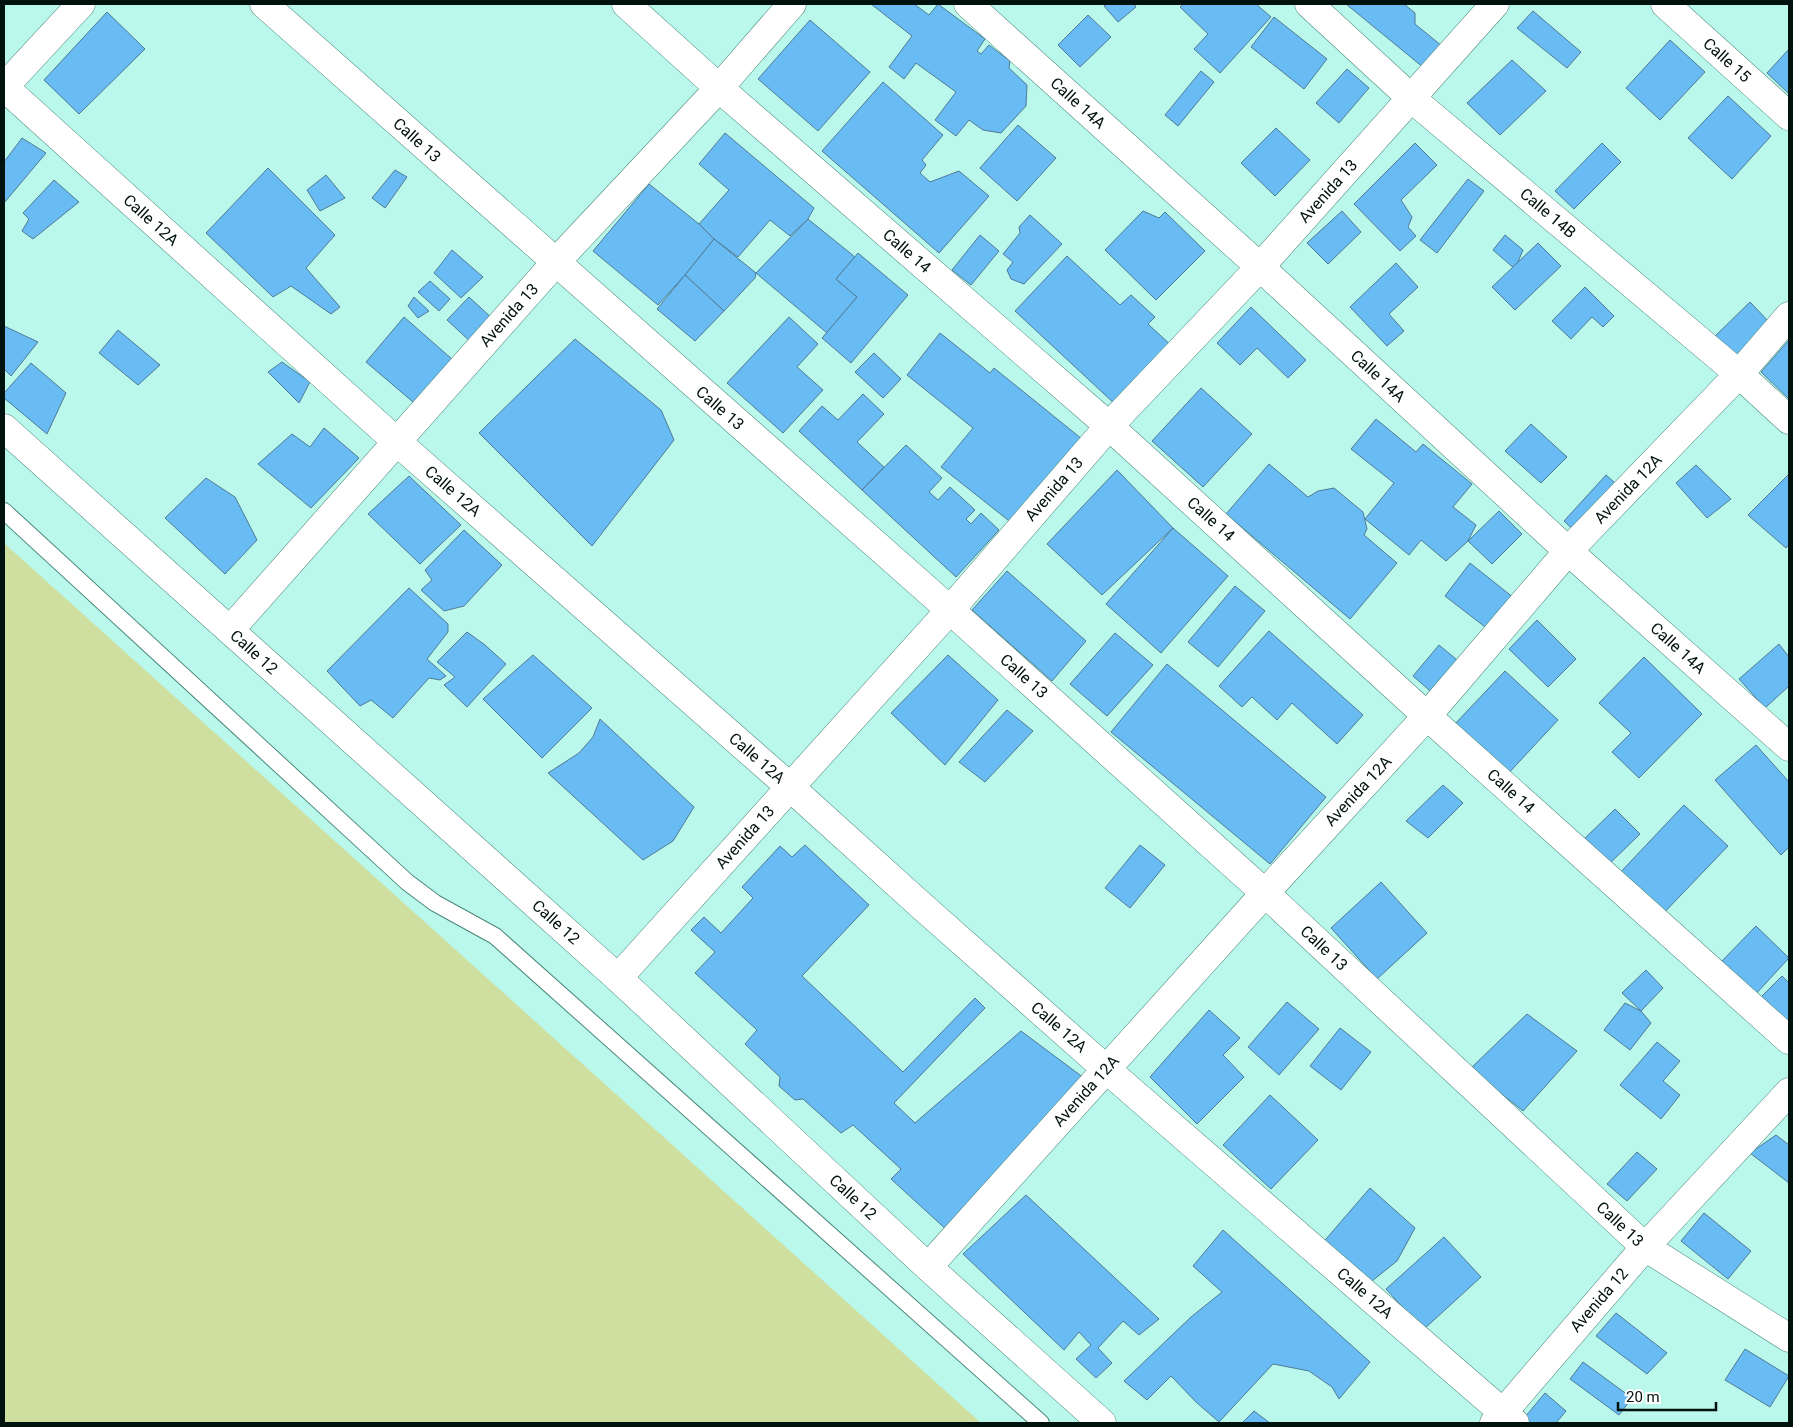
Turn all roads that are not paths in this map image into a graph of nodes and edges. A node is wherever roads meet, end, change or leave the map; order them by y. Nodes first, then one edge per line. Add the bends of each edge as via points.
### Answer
1 (81, 4) edge
2 (264, 4) edge
3 (626, 4) edge
4 (792, 4) edge
5 (968, 4) edge
6 (1309, 4) edge
7 (1495, 4) edge
8 (1665, 4) edge
9 (4, 87) edge
10 (719, 88) junction
11 (1412, 98) junction
12 (1789, 116) edge
13 (555, 263) junction
14 (1260, 267) junction
15 (1789, 316) edge
16 (1739, 374) junction
17 (1789, 420) edge
18 (1109, 426) junction
19 (4, 428) edge
20 (396, 441) junction
21 (4, 511) edge
22 (1568, 551) junction
23 (950, 610) junction
24 (230, 630) junction
25 (1427, 716) junction
26 (1789, 747) edge
27 (790, 787) junction
28 (1265, 893) junction
29 (618, 978) junction
30 (1789, 1040) edge
31 (1106, 1069) junction
32 (1789, 1092) edge
33 (1645, 1247) junction
34 (928, 1266) junction
35 (1789, 1338) edge
36 (1504, 1420) edge
37 (1041, 1423) edge
38 (1102, 1423) edge

1 - 9 street
2 - 13 street, Calle 13
3 - 10 street, Calle 14
4 - 10 street, Avenida 13
5 - 14 street, Calle 14A
6 - 11 street, Calle 14B
7 - 11 street, Avenida 13
8 - 12 street, Calle 15
9 - 20 street, Calle 12A
10 - 13 street, Avenida 13
10 - 18 street, Calle 14
11 - 14 street, Avenida 13
11 - 16 street, Calle 14B
13 - 20 street, Avenida 13
13 - 23 street, Calle 13
14 - 18 street, Avenida 13
14 - 22 street, Calle 14A
15 - 16 street, Avenida 12A
16 - 17 street, Calle 14B
16 - 22 street, Avenida 12A
18 - 23 street, Avenida 13
18 - 25 street, Calle 14
19 - 24 street, Calle 12
20 - 24 street, Avenida 13
20 - 27 street, Calle 12A
21 - 37 lane via 407,882 435,903 495,936
22 - 25 street, Avenida 12A
22 - 26 street, Calle 14A
23 - 27 street, Avenida 13
23 - 28 street, Calle 13
24 - 29 street, Calle 12
25 - 28 street, Avenida 12A
25 - 30 street, Calle 14
27 - 29 street, Avenida 13
27 - 31 street, Calle 12A
28 - 31 street, Avenida 12A
28 - 33 street, Calle 13
29 - 34 street, Calle 12
31 - 34 street, Avenida 12A
31 - 36 street, Calle 12A
32 - 33 street, Avenida 12
33 - 35 street, Calle 13
33 - 36 street, Avenida 12
34 - 38 street, Calle 12

